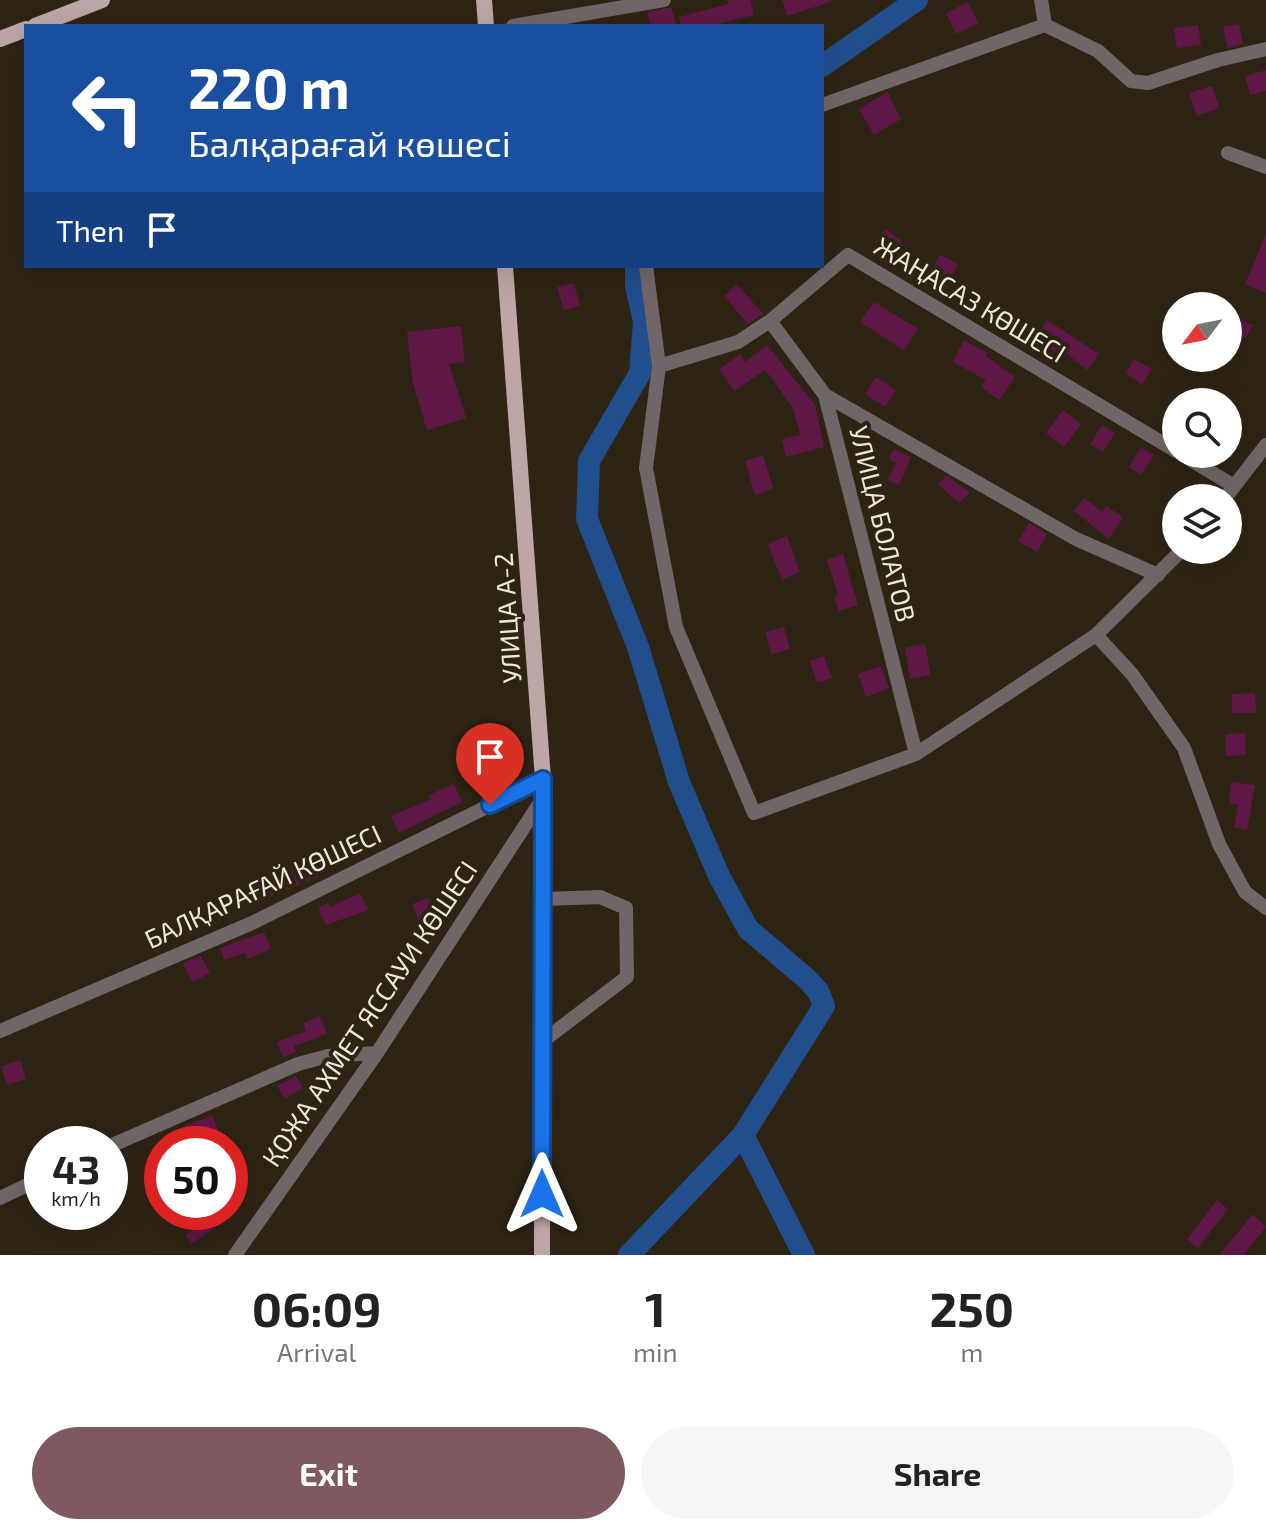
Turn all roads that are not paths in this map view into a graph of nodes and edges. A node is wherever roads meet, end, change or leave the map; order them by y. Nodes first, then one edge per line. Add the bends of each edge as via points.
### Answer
1 (102, 0) edge
2 (484, 0) edge
3 (664, 0) edge
4 (1041, 0) edge
5 (40, 24) edge
6 (486, 24) edge
7 (525, 24) edge
8 (1045, 25) junction
9 (24, 30) edge
10 (0, 39) edge
11 (1266, 49) edge
12 (824, 104) edge
13 (1228, 153) dead end
14 (1266, 167) edge
15 (505, 268) edge
16 (646, 268) edge
17 (770, 321) junction
18 (659, 366) junction
19 (825, 395) junction
20 (1162, 443) edge
21 (1266, 445) edge
22 (1199, 468) edge
23 (1219, 484) edge
24 (1235, 484) edge
25 (1169, 564) edge
26 (1158, 575) junction
27 (1096, 635) junction
28 (916, 754) junction
29 (543, 779) junction
30 (543, 798) junction
31 (544, 899) junction
32 (1266, 908) edge
33 (0, 1031) edge
34 (543, 1041) junction
35 (377, 1053) junction
36 (128, 1138) edge
37 (24, 1187) edge
38 (0, 1198) edge
39 (235, 1255) edge
40 (542, 1255) edge

1 - 5 main road
2 - 6 main road
3 - 7 street
4 - 8 street
8 - 11 street via 1098,51 1131,81 1148,83
8 - 12 street
9 - 10 main road
13 - 14 street
15 - 29 main road, УЛИЦА А-2
16 - 18 street
17 - 18 street, ЖАҢАСАЗ КӨШЕСІ via 738,342
17 - 19 street, УЛИЦА БОЛАТОВ
17 - 20 street, ЖАҢАСАЗ КӨШЕСІ via 848,255
18 - 28 street via 646,468 676,627 754,813
19 - 26 street via 1076,539
19 - 28 street, УЛИЦА БОЛАТОВ
21 - 24 street
22 - 23 street
25 - 26 street
26 - 27 street
27 - 28 street
27 - 32 street via 1132,674 1184,748 1219,844 1245,892
29 - 30 main road, УЛИЦА А-2
29 - 33 street, БАЛҚАРАҒАЙ КӨШЕСІ via 252,923
30 - 31 main road, УЛИЦА А-2
30 - 35 street, ҚОЖА АХМЕТ ЯССАУИ КӨШЕСІ
31 - 34 main road, УЛИЦА А-2
31 - 34 street via 600,897 626,908 627,977
34 - 40 main road, УЛИЦА А-2
35 - 36 street via 298,1064
35 - 39 street, ҚОЖА АХМЕТ ЯССАУИ КӨШЕСІ
37 - 38 street

